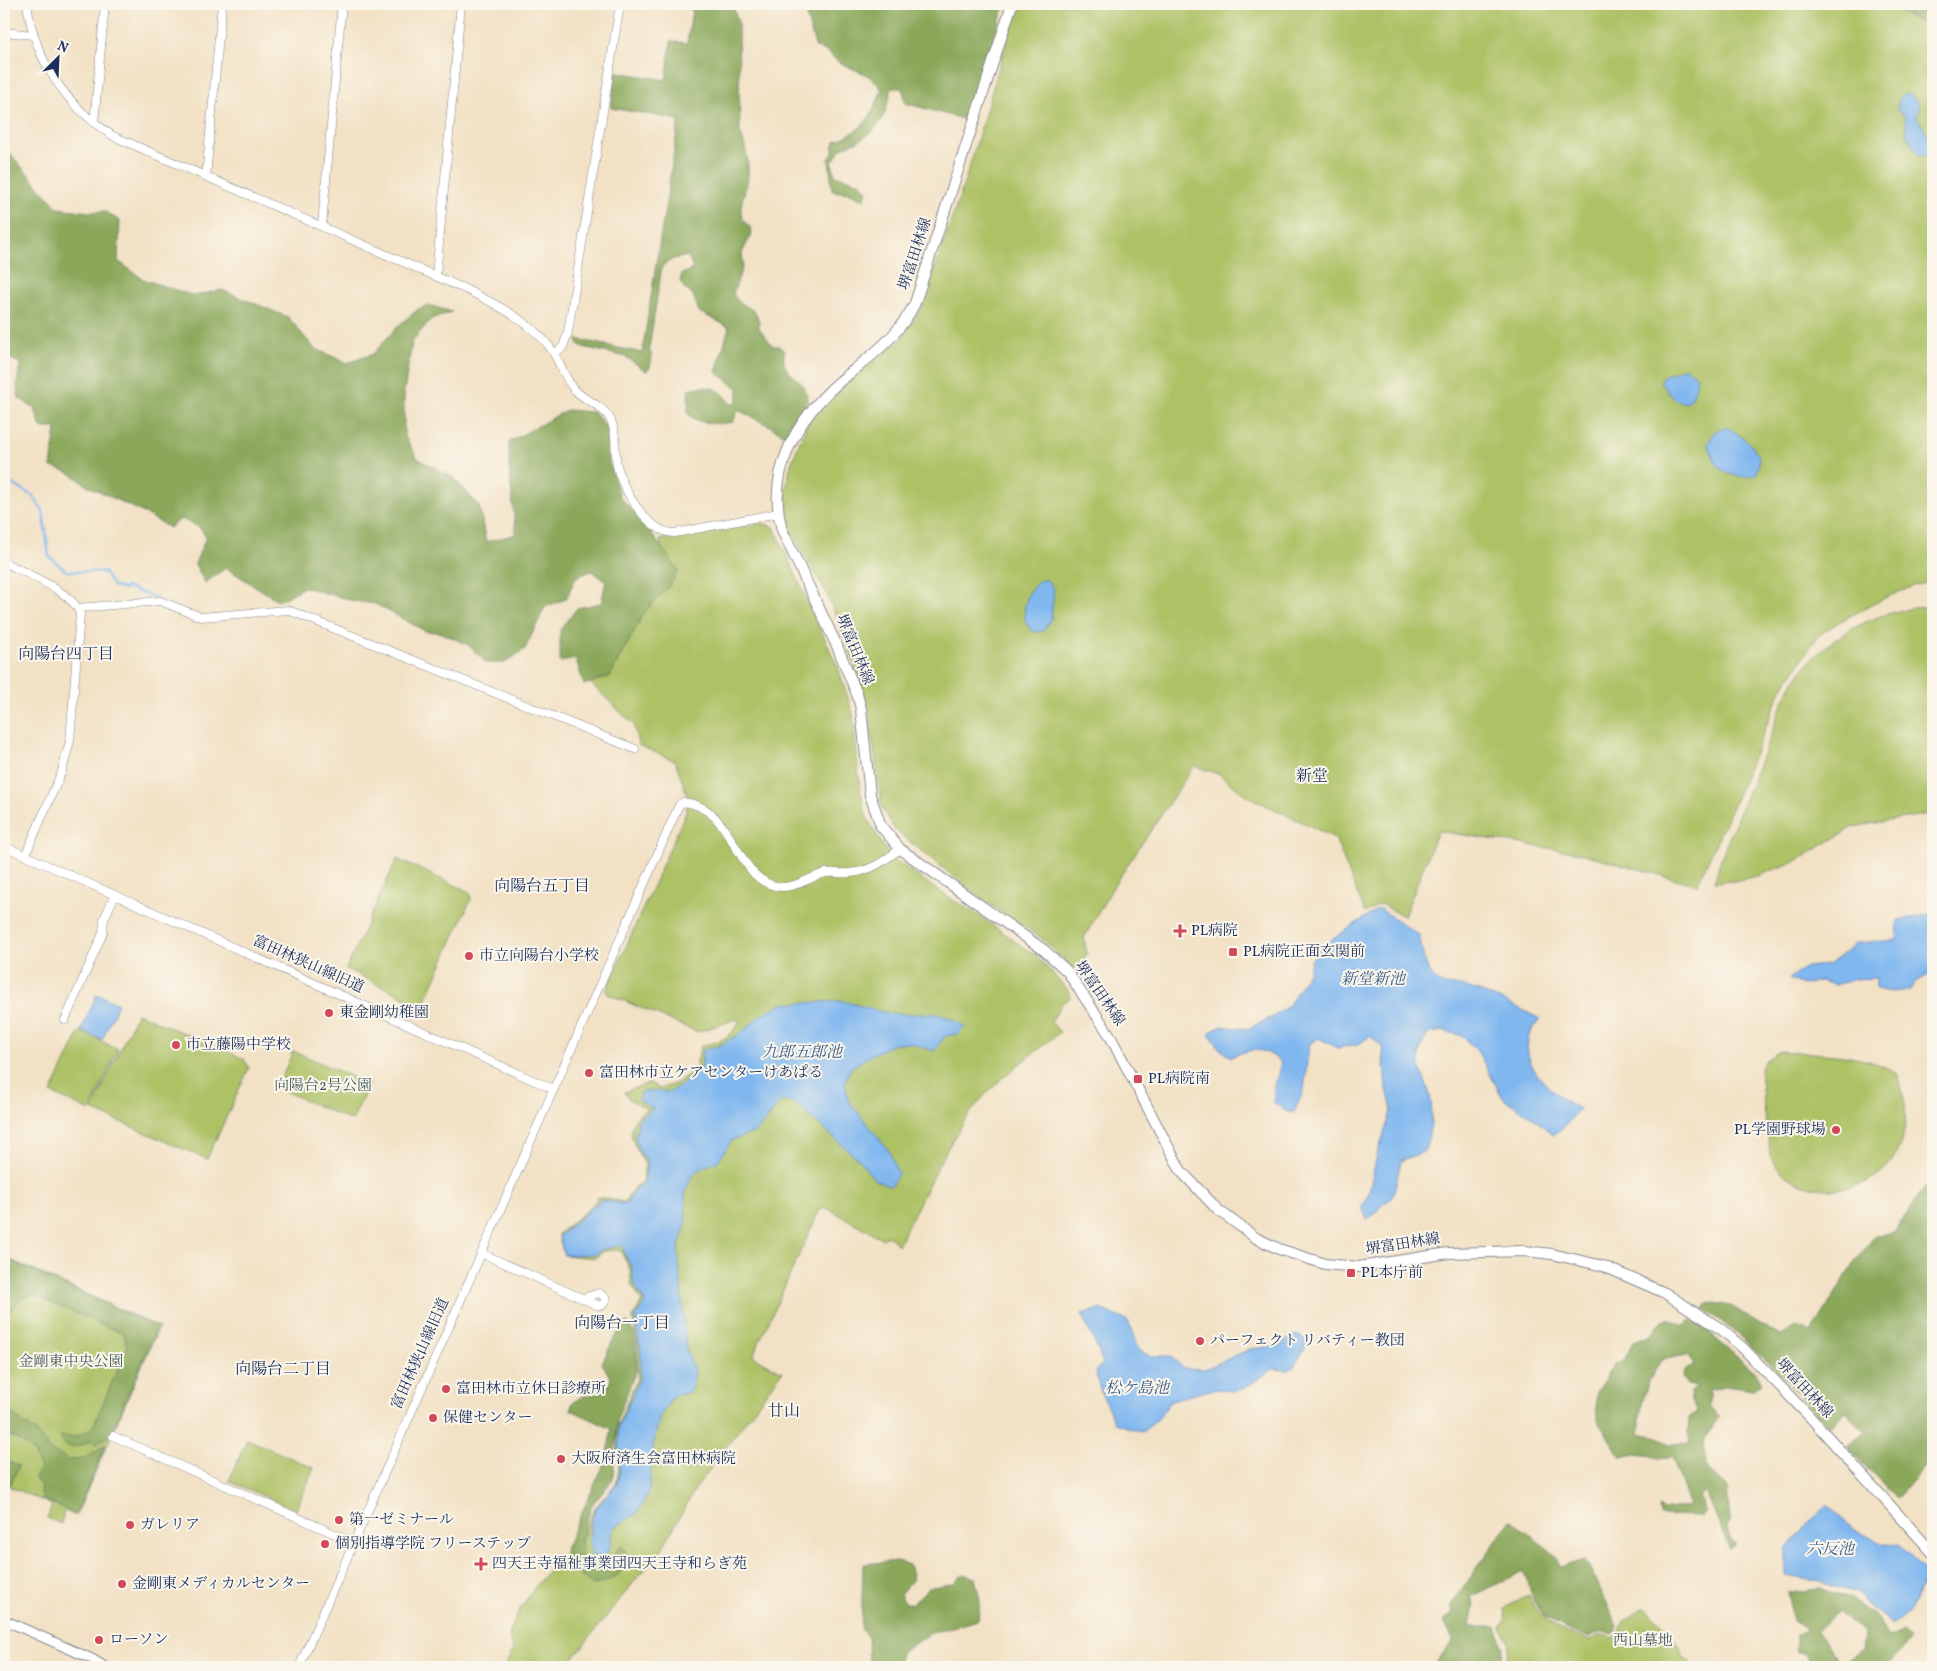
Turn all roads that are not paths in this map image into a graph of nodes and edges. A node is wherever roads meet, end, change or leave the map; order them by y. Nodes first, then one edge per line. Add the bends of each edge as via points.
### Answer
1 (27, 4) edge
2 (105, 4) edge
3 (222, 4) edge
4 (342, 4) edge
5 (461, 4) edge
6 (620, 4) edge
7 (1012, 4) edge
8 (4, 32) edge
9 (33, 35) junction
10 (94, 123) junction
11 (206, 177) junction
12 (322, 225) junction
13 (436, 276) junction
14 (554, 354) junction
15 (778, 513) junction
16 (4, 562) edge
17 (78, 608) junction
18 (635, 749) dead end
19 (4, 846) edge
20 (900, 850) junction
21 (25, 856) junction
22 (115, 895) junction
23 (65, 1020) dead end
24 (553, 1089) junction
25 (481, 1253) junction
26 (584, 1298) dead end
27 (113, 1436) dead end
28 (353, 1542) junction
29 (1933, 1553) edge
30 (4, 1620) edge
31 (4, 1626) edge
32 (103, 1667) edge
33 (299, 1667) edge

1 - 9 street
2 - 10 street
3 - 11 street
4 - 12 street
5 - 13 street
6 - 14 street via 568,332 563,347
7 - 15 main road, 堺富田林線 via 915,303 891,338 826,395 803,420 781,466
8 - 9 street
9 - 10 street via 55,80 72,103
10 - 11 street via 120,140
11 - 12 street
12 - 13 street
13 - 14 street via 524,321
14 - 15 street via 575,390 609,417 613,425 620,478 636,504 659,530 675,533
15 - 20 main road, 堺富田林線 via 788,545 852,678 861,710 870,795 881,826
16 - 17 street via 70,598
17 - 18 street via 160,601 208,617 288,610
17 - 21 street via 75,708 70,741 62,771
19 - 21 street, 富田林狭山線旧道
20 - 24 street via 864,871 826,873 790,887 775,886 767,884 751,871 714,816 683,802
20 - 29 main road, 堺富田林線 via 1044,950 1067,971 1098,1015 1181,1171 1233,1222 1278,1249 1325,1264 1359,1267 1449,1253 1525,1251 1577,1259 1641,1281 1690,1308 1743,1348 1810,1416
21 - 22 street, 富田林狭山線旧道
22 - 23 street via 104,919 103,933
22 - 24 street, 富田林狭山線旧道
24 - 25 street, 富田林狭山線旧道
25 - 26 street
25 - 28 street, 富田林狭山線旧道
27 - 28 street
28 - 33 street, 富田林狭山線旧道
30 - 32 main road via 92,1659
31 - 32 main road

